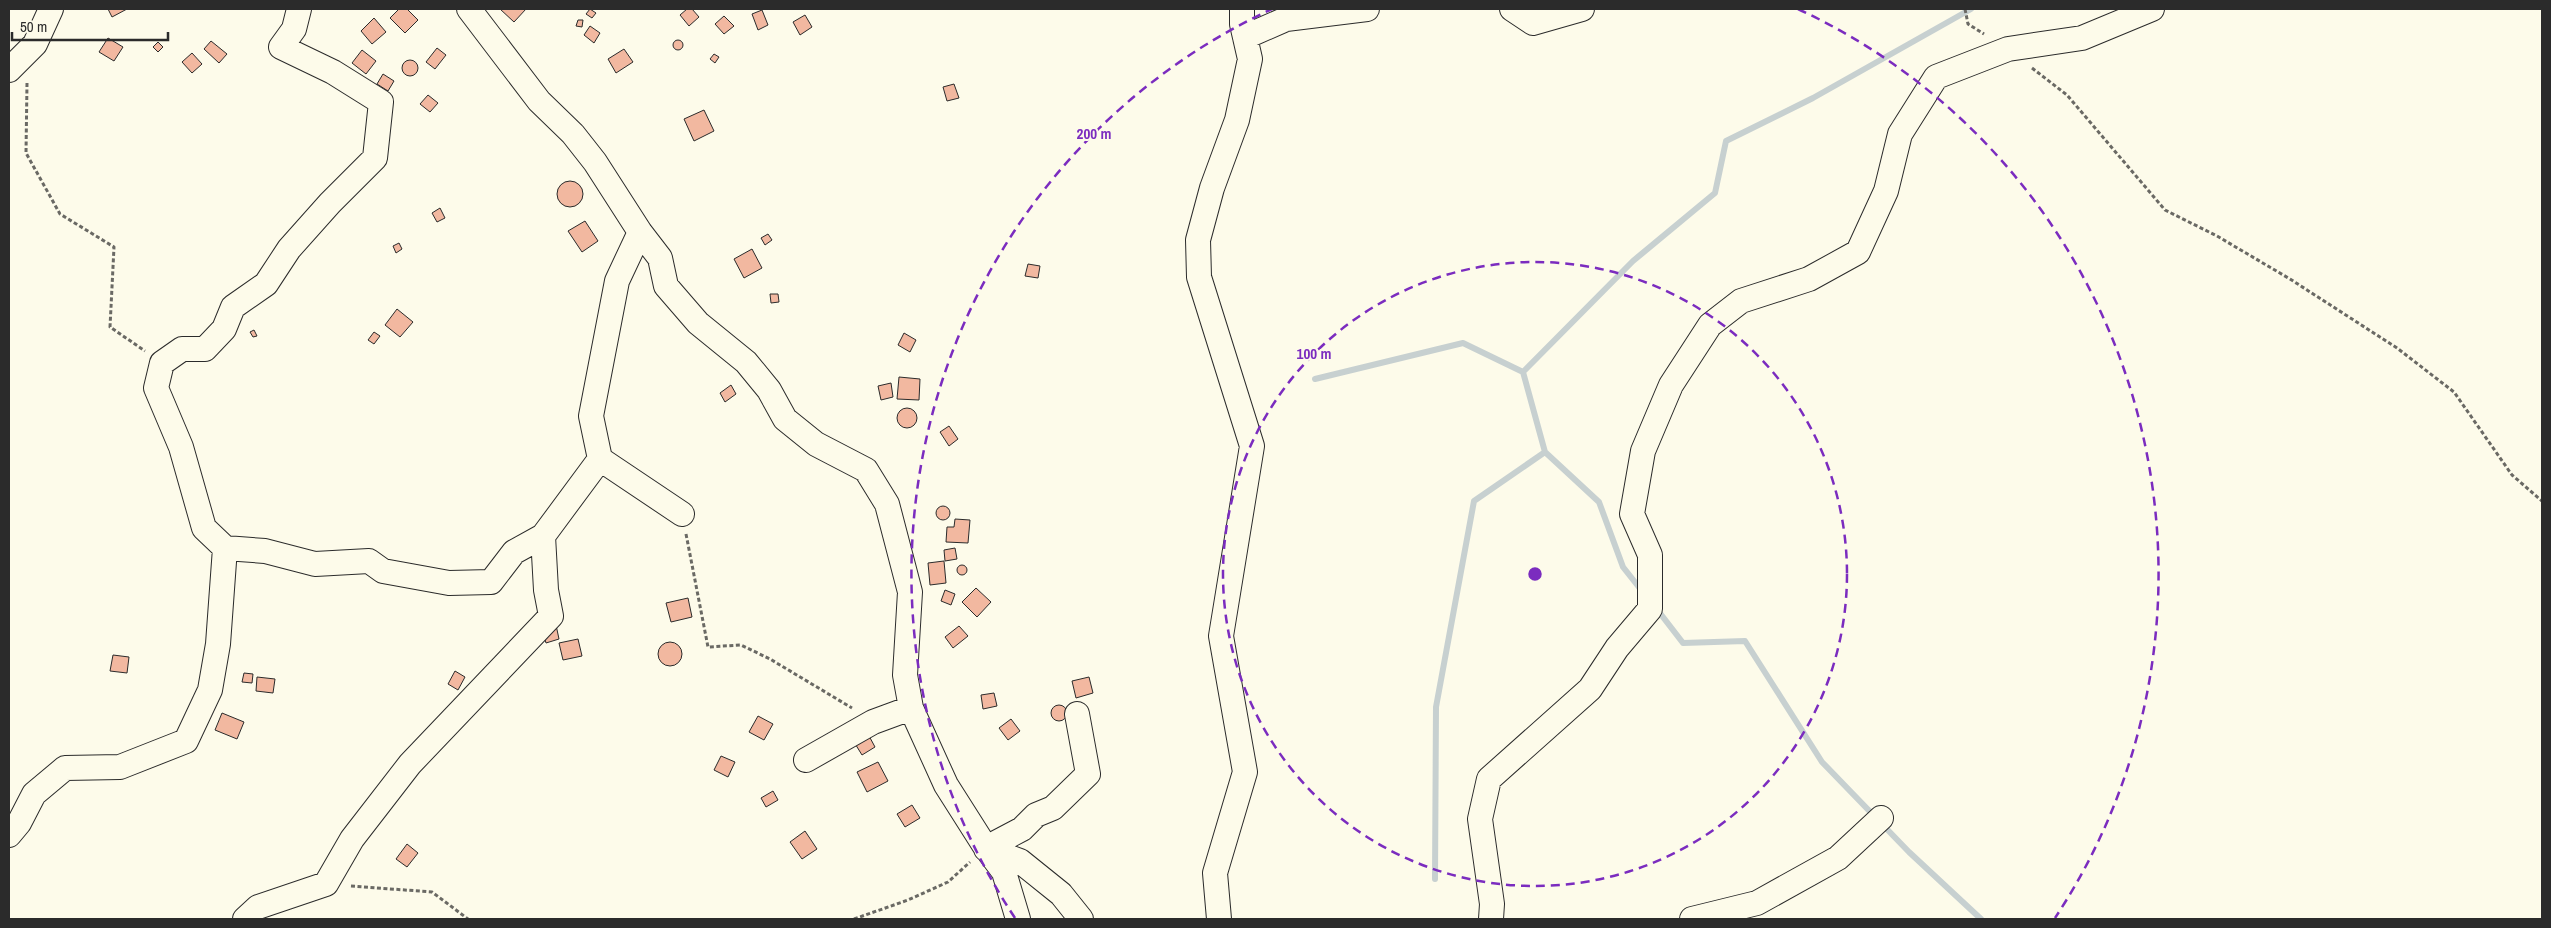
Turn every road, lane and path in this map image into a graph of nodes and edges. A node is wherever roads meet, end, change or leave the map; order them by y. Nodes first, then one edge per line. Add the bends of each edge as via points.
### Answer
1 (51, 9) edge
2 (299, 9) edge
3 (469, 9) edge
4 (1242, 9) edge
5 (1367, 9) edge
6 (1512, 9) edge
7 (1582, 9) edge
8 (2152, 9) edge
9 (1245, 37) junction
10 (28, 52) junction
11 (2028, 65) dead end
12 (9, 70) edge
13 (640, 232) junction
14 (162, 363) junction
15 (600, 459) junction
16 (2542, 501) edge
17 (682, 514) joint
18 (543, 536) junction
19 (226, 548) junction
20 (911, 708) junction
21 (1077, 714) dead end
22 (873, 722) junction
23 (806, 760) dead end
24 (1881, 818) dead end
25 (9, 835) edge
26 (986, 848) junction
27 (326, 884) junction
28 (245, 919) edge
29 (468, 919) edge
30 (854, 919) edge
31 (1018, 919) edge
32 (1081, 919) edge
33 (1219, 919) edge
34 (1491, 919) edge
35 (1692, 919) edge

1 - 10 street
2 - 14 street via 294,29 281,47 333,72 381,102 375,158 289,248 266,284 232,307 224,329 205,349 182,348
3 - 13 street via 539,101 595,162
4 - 9 street
5 - 9 street via 1286,19
6 - 7 street via 1533,23
8 - 34 street via 2082,38 2008,49 1936,76 1900,134 1886,190 1858,252 1809,279 1742,301 1710,324 1671,385 1643,451 1632,514 1650,555 1650,609 1617,648 1590,689 1489,779 1480,819 1492,904
9 - 33 street via 1250,59 1237,120 1212,188 1198,240 1199,277 1252,446 1221,636 1245,772 1215,874
10 - 12 street
10 - 14 path via 26,153 60,214 114,247 110,327
11 - 16 path via 2067,95 2165,210 2290,279 2397,348 2454,392 2512,475
13 - 15 street via 617,281 591,416
13 - 20 street via 660,258 666,286 698,322 746,362 769,390 785,419 816,444 866,470 887,504 910,592 905,675
14 - 19 street via 156,388 181,447 204,528
15 - 17 street
15 - 18 street
17 - 22 path via 708,647 741,646 770,658
18 - 19 street via 514,552 491,582 449,583 383,571 369,561 315,564 265,550
18 - 27 street via 551,616 410,764 352,839
19 - 25 street via 218,644 210,690 186,741 120,767 65,768 34,794
20 - 22 street
20 - 26 street via 946,785
21 - 26 street via 1088,774 1053,808 1036,815 1022,829
22 - 23 street
24 - 35 street via 1838,858 1757,903
26 - 30 path via 948,882
26 - 31 street via 1004,872
26 - 32 street via 1020,861 1061,894
27 - 28 street via 258,907
27 - 29 path via 432,892

